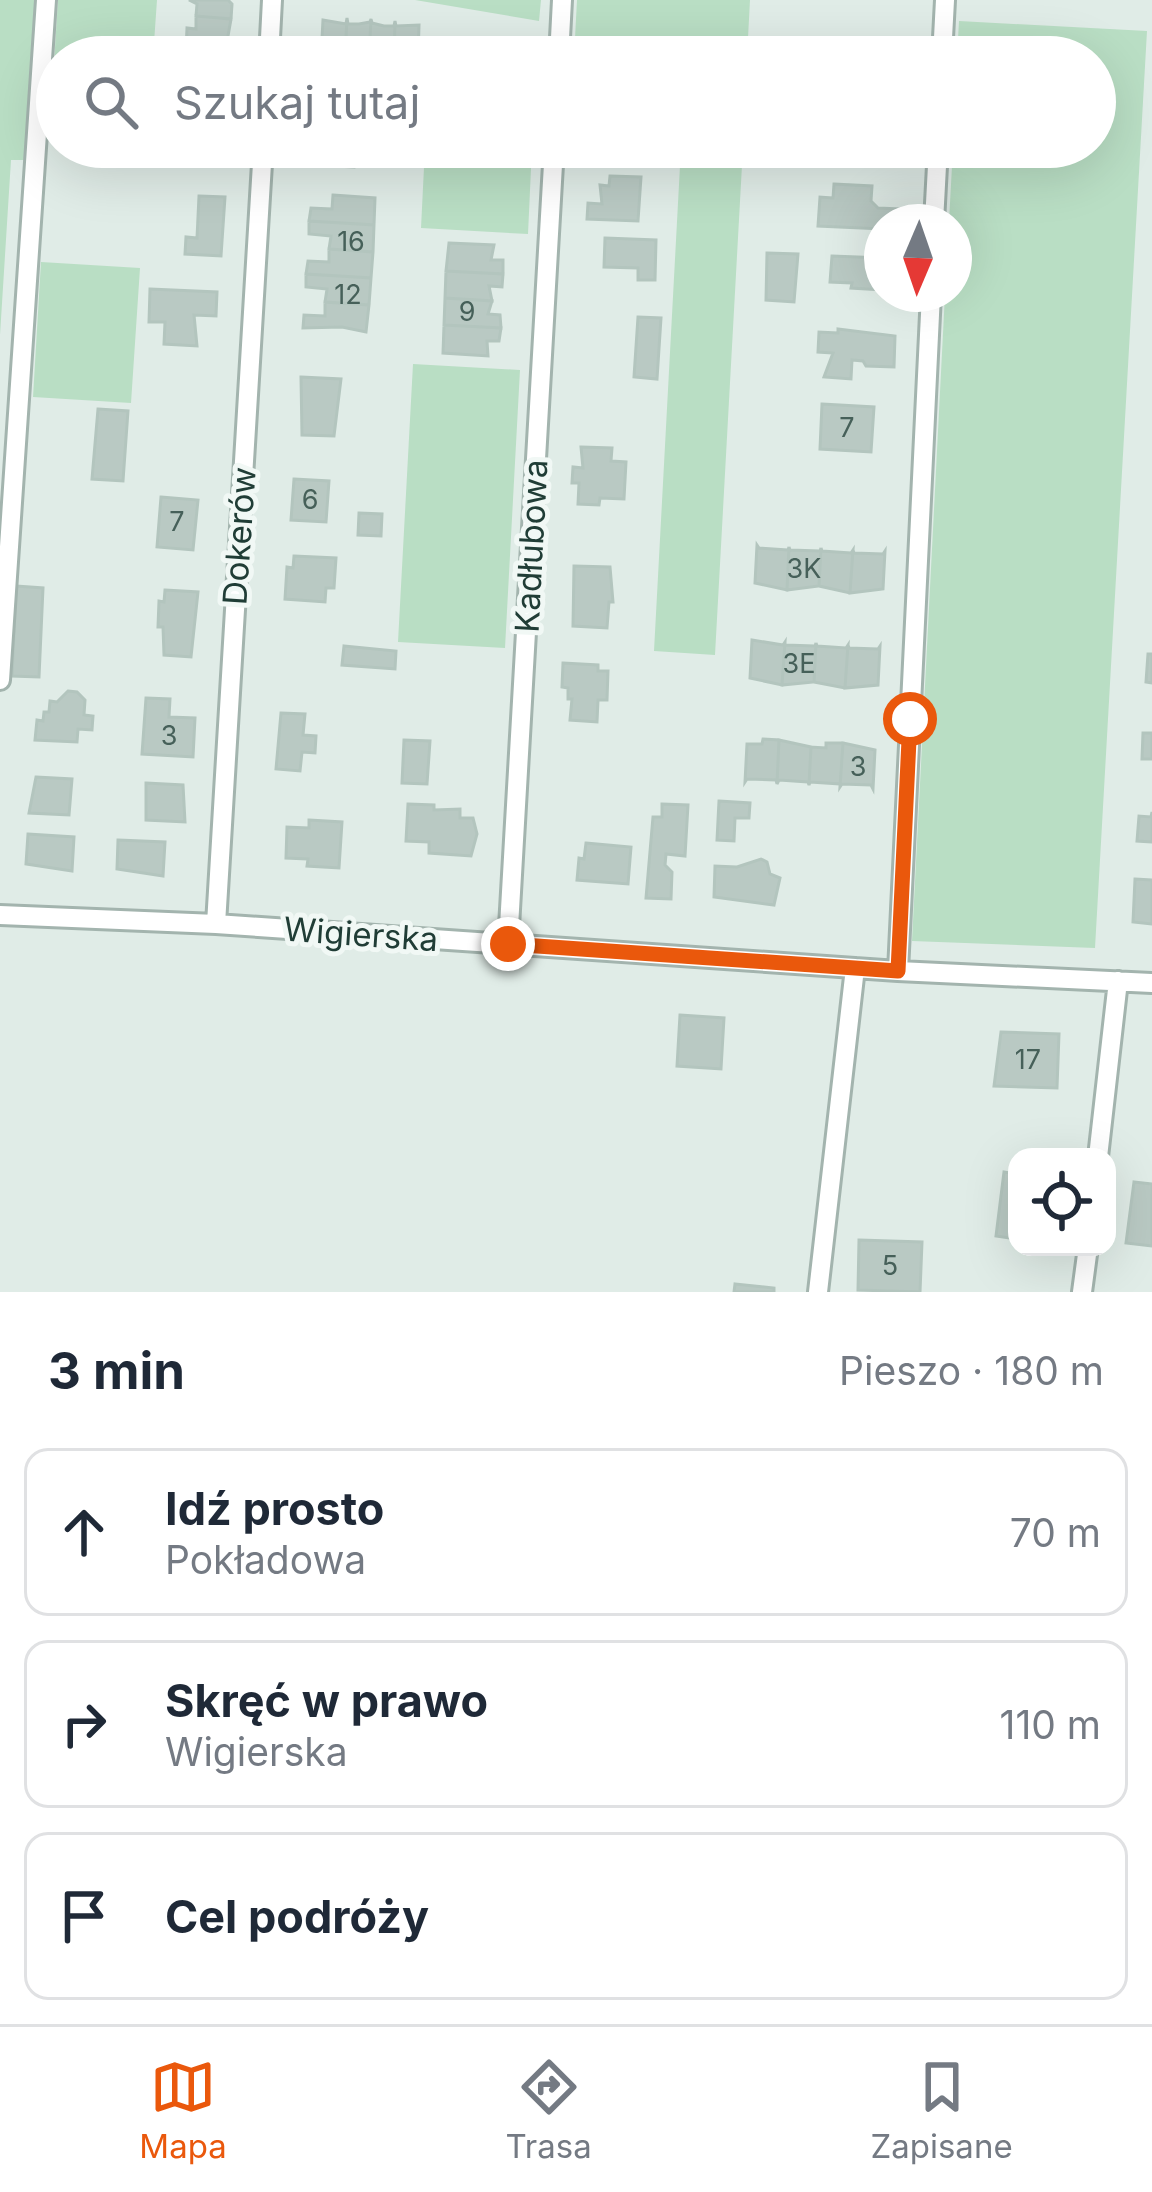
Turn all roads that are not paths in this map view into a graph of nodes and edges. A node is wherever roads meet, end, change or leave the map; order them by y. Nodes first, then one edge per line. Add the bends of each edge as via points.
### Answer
1 (46, 0) edge
2 (272, 0) edge
3 (562, 0) edge
4 (945, 0) edge
5 (44, 36) edge
6 (270, 36) edge
7 (560, 36) edge
8 (943, 36) edge
9 (36, 148) edge
10 (262, 168) edge
11 (553, 168) edge
12 (937, 168) edge
13 (935, 204) edge
14 (930, 312) edge
15 (0, 680) edge
16 (0, 915) edge
17 (216, 925) junction
18 (508, 944) junction
19 (855, 968) junction
20 (898, 971) junction
21 (1118, 981) junction
22 (1152, 983) edge
23 (1099, 1148) edge
24 (1087, 1256) edge
25 (818, 1292) edge
26 (1082, 1292) edge

1 - 5 street
2 - 6 street
3 - 7 street
4 - 8 street
9 - 15 street
10 - 17 street, Dokerów
11 - 18 street, Kadłubowa
12 - 13 street
14 - 20 street
16 - 17 street, Wigierska
17 - 18 street, Wigierska
18 - 19 street, Wigierska
19 - 20 street, Wigierska
19 - 25 street
20 - 21 street, Wigierska
21 - 22 street, Wigierska
21 - 23 street
24 - 26 street

